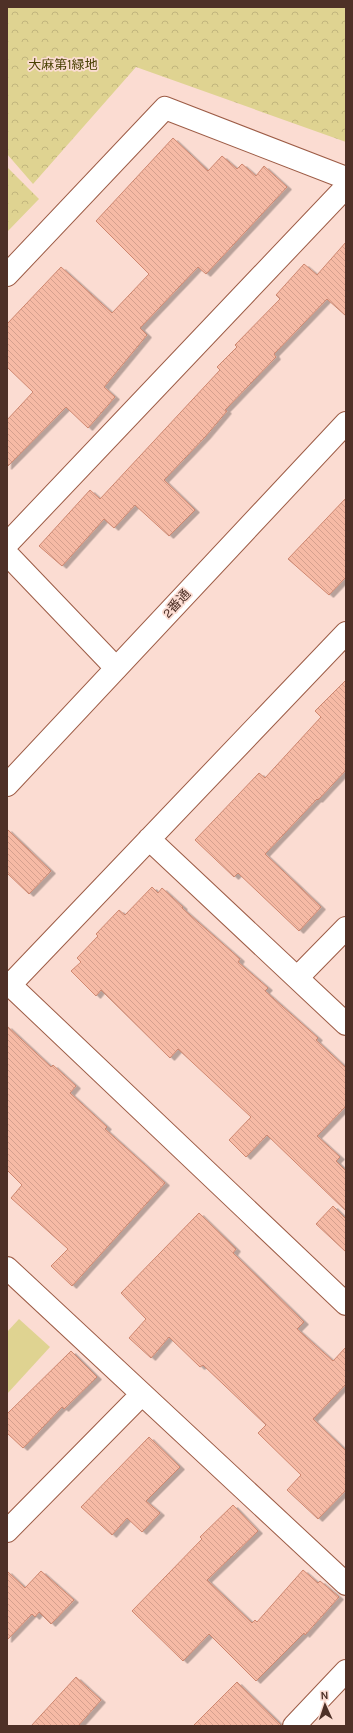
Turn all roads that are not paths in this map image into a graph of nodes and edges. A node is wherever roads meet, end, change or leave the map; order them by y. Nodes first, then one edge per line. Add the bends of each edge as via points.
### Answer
1 (346, 178) edge
2 (346, 187) edge
3 (7, 275) edge
4 (346, 423) edge
5 (7, 544) edge
6 (7, 554) edge
7 (346, 633) edge
8 (116, 668) junction
9 (7, 785) edge
10 (149, 839) junction
11 (346, 928) edge
12 (297, 978) junction
13 (8, 984) edge
14 (346, 1024) edge
15 (7, 1268) edge
16 (346, 1304) edge
17 (142, 1394) junction
18 (7, 1531) edge
19 (346, 1584) edge
20 (346, 1671) edge
21 (294, 1726) edge

1 - 3 street via 165,108
2 - 5 street
4 - 8 street, 2番通
6 - 8 street
7 - 10 street
8 - 9 street, 2番通
10 - 12 street
10 - 13 street
11 - 12 street
12 - 14 street
13 - 16 street
15 - 17 street
17 - 18 street
17 - 19 street
20 - 21 street

